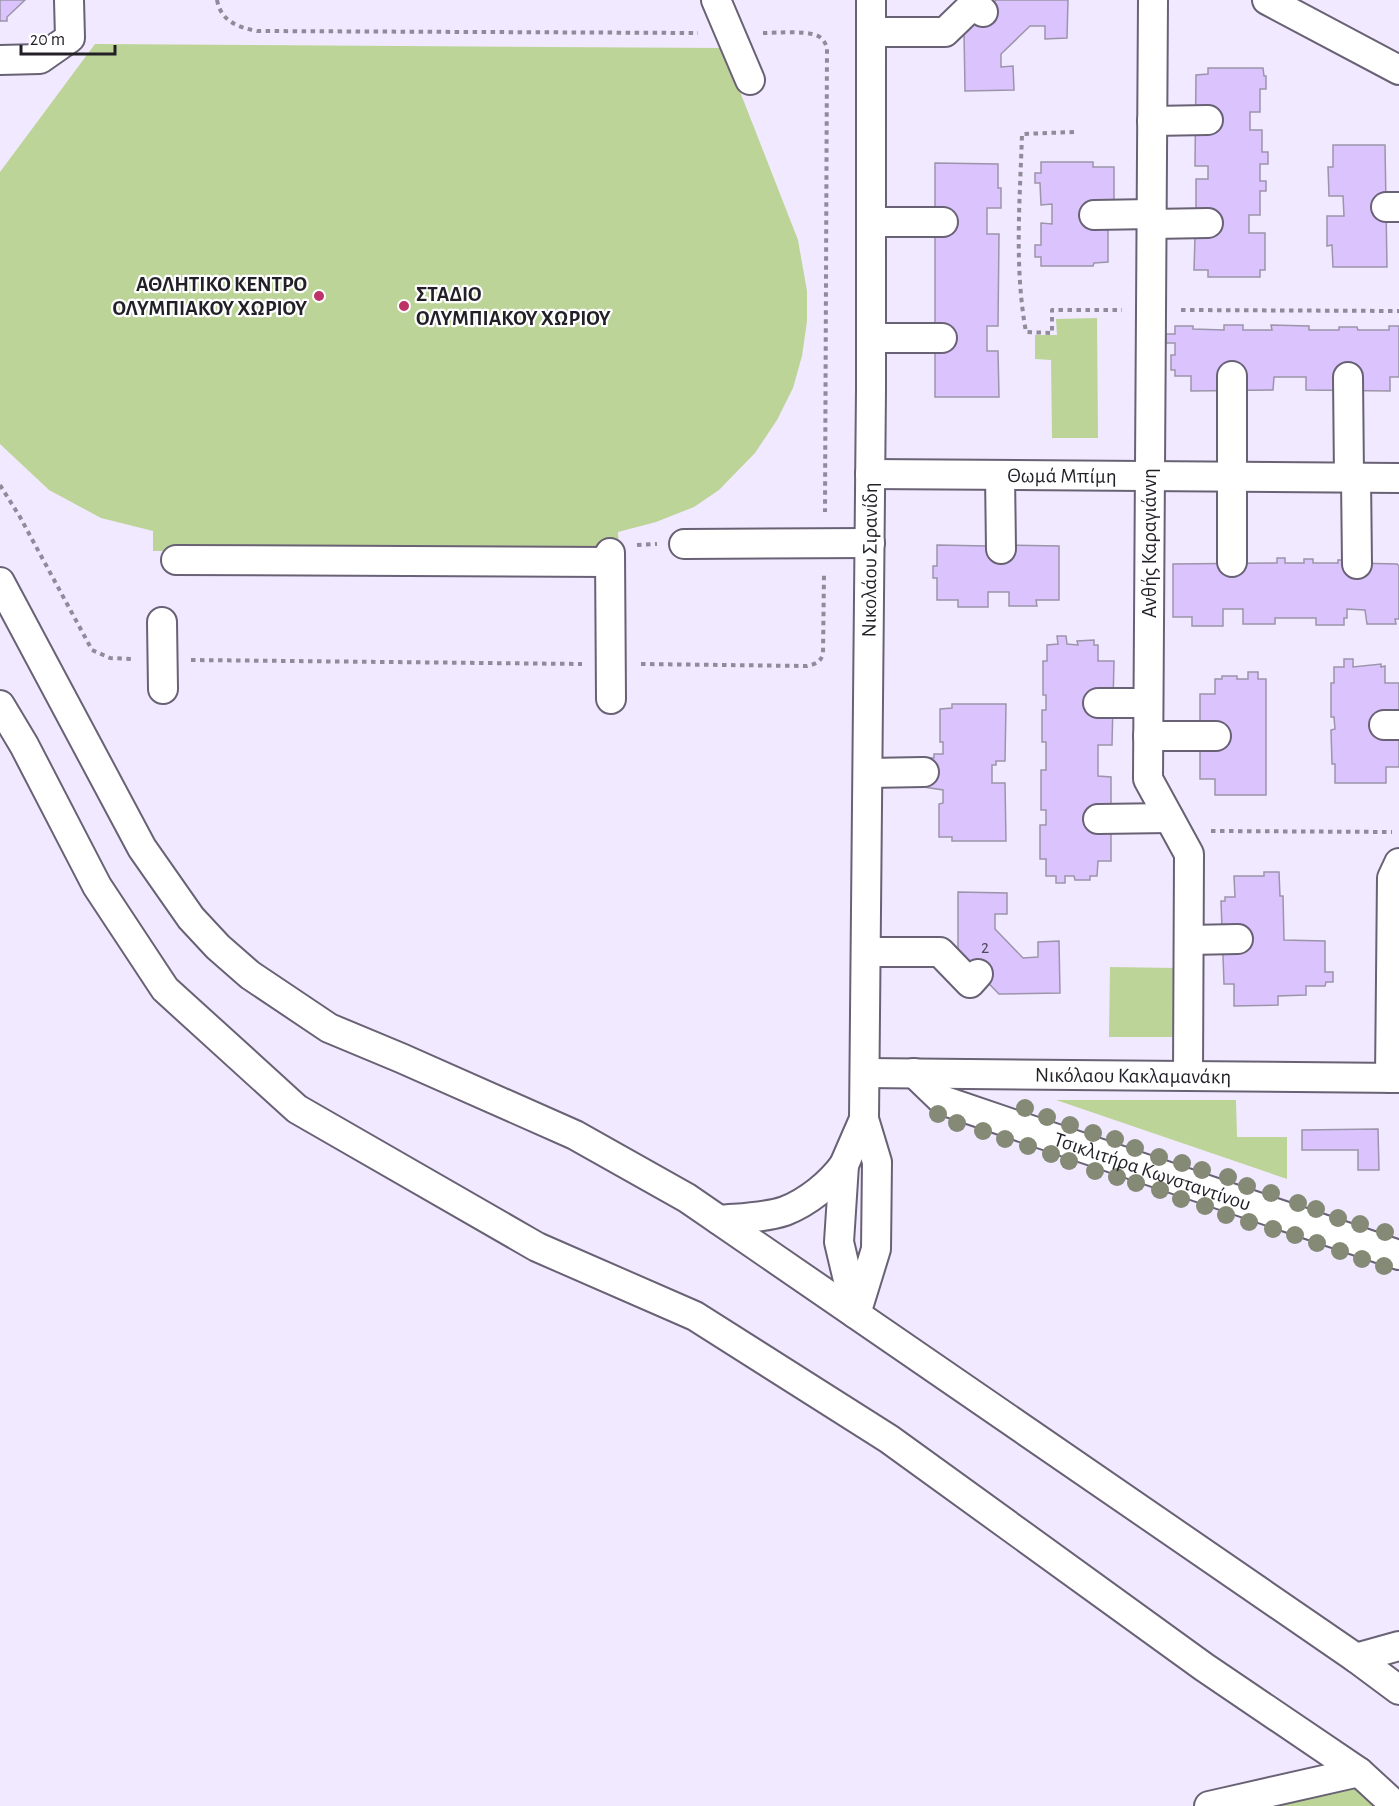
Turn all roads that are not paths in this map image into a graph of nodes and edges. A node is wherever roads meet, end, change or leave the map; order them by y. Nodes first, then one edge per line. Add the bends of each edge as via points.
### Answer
1 (69, 0) edge
2 (716, 0) edge
3 (871, 0) edge
4 (1153, 0) edge
5 (1266, 0) edge
6 (983, 12) dead end
7 (871, 32) junction
8 (0, 60) edge
9 (1399, 70) edge
10 (750, 80) dead end
11 (1208, 120) dead end
12 (1152, 121) junction
13 (1094, 215) dead end
14 (1152, 219) junction
15 (871, 222) junction
16 (942, 222) dead end
17 (1208, 223) dead end
18 (871, 338) junction
19 (942, 338) dead end
20 (1232, 376) dead end
21 (1348, 377) dead end
22 (870, 474) junction
23 (1000, 475) junction
24 (1150, 477) junction
25 (1232, 477) junction
26 (1353, 478) junction
27 (1399, 478) edge
28 (870, 543) junction
29 (684, 544) road end
30 (1000, 549) dead end
31 (166, 560) dead end
32 (1232, 562) dead end
33 (1357, 564) dead end
34 (0, 582) edge
35 (162, 622) dead end
36 (163, 689) dead end
37 (611, 699) dead end
38 (1098, 703) dead end
39 (1148, 703) junction
40 (0, 705) edge
41 (1148, 736) junction
42 (1216, 736) dead end
43 (868, 772) junction
44 (924, 772) dead end
45 (1098, 819) dead end
46 (1172, 824) junction
47 (1399, 863) edge
48 (1238, 939) dead end
49 (1189, 940) junction
50 (867, 952) junction
51 (978, 974) dead end
52 (866, 1073) junction
53 (914, 1073) junction
54 (1188, 1076) junction
55 (1394, 1078) edge
56 (864, 1119) junction
57 (844, 1165) junction
58 (718, 1220) junction
59 (1399, 1255) edge
60 (856, 1314) junction
61 (1399, 1646) edge
62 (1356, 1658) junction
63 (1399, 1690) edge
64 (1359, 1772) junction
65 (1209, 1806) edge
66 (1396, 1806) edge

1 - 8 street via 70,38 40,59
2 - 10 street
3 - 7 street, Νικολάου Σιρανίδη
4 - 12 street, Ανθής Καραγιάννη
5 - 9 street
6 - 7 street via 975,3 945,32
7 - 15 street, Νικολάου Σιρανίδη
11 - 12 street
12 - 14 street, Ανθής Καραγιάννη
13 - 14 street
14 - 17 street
14 - 24 street, Ανθής Καραγιάννη
15 - 16 street
15 - 18 street, Νικολάου Σιρανίδη
18 - 19 street
18 - 22 street, Νικολάου Σιρανίδη
20 - 25 street
21 - 26 street
22 - 23 street, Θωμά Μπίμη
22 - 28 street, Νικολάου Σιρανίδη
23 - 24 street, Θωμά Μπίμη
23 - 30 street
24 - 25 street, Θωμά Μπίμη
24 - 39 street, Ανθής Καραγιάννη
25 - 26 street, Θωμά Μπίμη
25 - 32 street
26 - 27 street, Θωμά Μπίμη
26 - 33 street
28 - 29 street
28 - 43 street, Νικολάου Σιρανίδη
31 - 37 street via 616,554
34 - 58 street via 142,849 191,918 218,947 250,975 329,1028 575,1135 687,1198
35 - 36 street
38 - 39 street
39 - 41 street, Ανθής Καραγιάννη
40 - 64 street via 97,886 165,989 297,1109 537,1247 695,1316 889,1439 1204,1667
41 - 42 street
41 - 46 street, Ανθής Καραγιάννη via 1148,779
43 - 44 street
43 - 50 street, Νικολάου Σιρανίδη
45 - 46 street
46 - 49 street, Ανθής Καραγιάννη via 1189,854
47 - 55 street via 1392,878
48 - 49 street
49 - 54 street, Ανθής Καραγιάννη
50 - 51 street via 940,952 970,983
50 - 52 street, Νικολάου Σιρανίδη
52 - 53 street, Νικόλαου Κακλαμανάκη
52 - 56 street, Νικολάου Σιρανίδη
53 - 54 street, Νικόλαου Κακλαμανάκη
53 - 59 street, Τσικλιτήρα Κωνσταντίνου via 942,1100
54 - 55 street, Νικόλαου Κακλαμανάκη
56 - 57 street, Νικολάου Σιρανίδη
56 - 60 street, Νικολάου Σιρανίδη via 877,1162 876,1249
57 - 58 street via 830,1183 785,1211
57 - 60 street, Νικολάου Σιρανίδη via 839,1242
58 - 60 street
60 - 62 street
61 - 62 street
62 - 63 street
64 - 65 street
64 - 66 street

